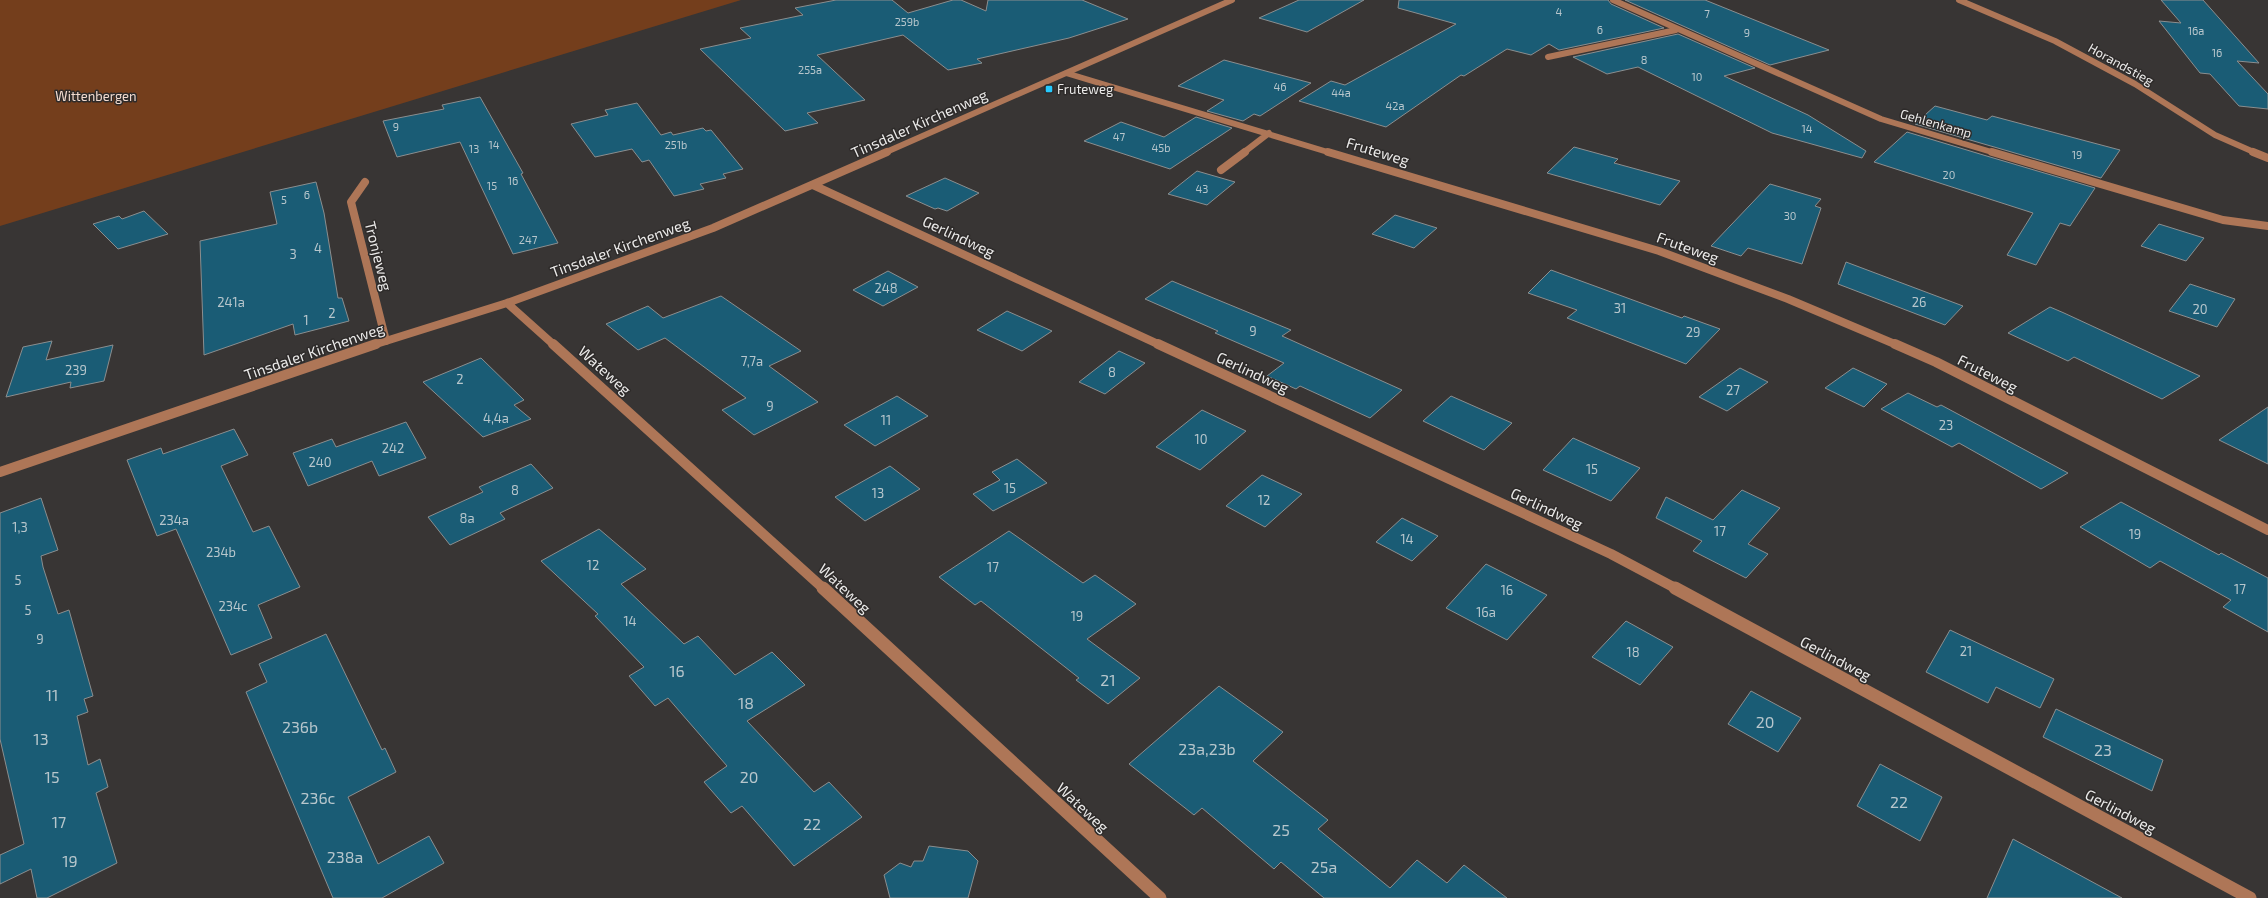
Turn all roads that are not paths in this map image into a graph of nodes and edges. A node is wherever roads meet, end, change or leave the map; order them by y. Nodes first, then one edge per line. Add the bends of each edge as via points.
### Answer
1 (1232, 0) edge
2 (1613, 0) edge
3 (1958, 0) edge
4 (1676, 30) junction
5 (1548, 56) dead end
6 (1066, 73) junction
7 (1269, 133) junction
8 (2268, 158) edge
9 (1221, 170) dead end
10 (365, 182) dead end
11 (813, 185) junction
12 (2268, 226) edge
13 (507, 303) junction
14 (386, 341) junction
15 (0, 472) edge
16 (2268, 530) edge
17 (1160, 898) edge
18 (2250, 898) edge

1 - 6 street, Tinsdaler Kirchenweg
2 - 4 street, Gehlenkamp
3 - 8 street, Horandstieg via 2055,41 2135,84 2215,135
4 - 5 street
4 - 12 street, Gehlenkamp via 1881,119 2223,220
6 - 7 street, Fruteweg
6 - 11 street, Tinsdaler Kirchenweg
7 - 9 street
7 - 16 street, Fruteweg via 1659,251 1788,299 1936,362
10 - 14 street, Tronjeweg via 351,202
11 - 13 street, Tinsdaler Kirchenweg via 713,228
11 - 18 street, Gerlindweg via 1611,554
13 - 14 street, Tinsdaler Kirchenweg
13 - 17 street, Wateweg via 739,511
14 - 15 street, Tinsdaler Kirchenweg

